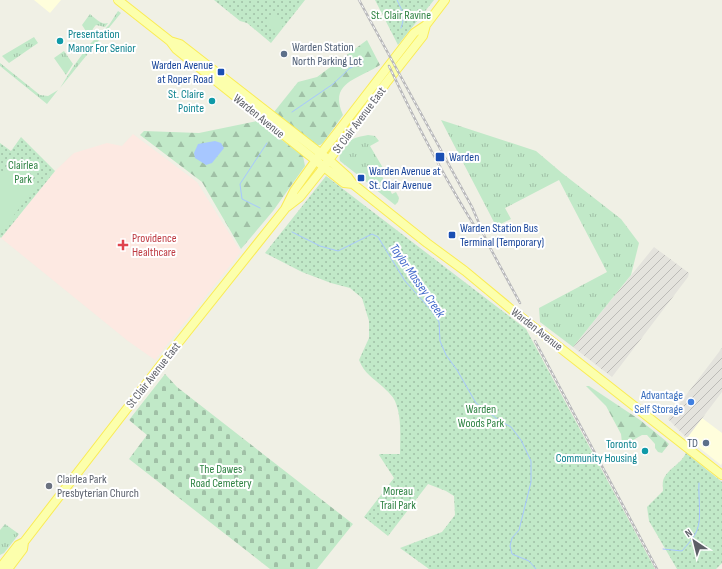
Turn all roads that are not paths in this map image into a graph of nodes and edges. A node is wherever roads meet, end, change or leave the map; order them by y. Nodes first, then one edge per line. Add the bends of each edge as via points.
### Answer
1 (118, 0) edge
2 (445, 0) edge
3 (426, 25) junction
4 (318, 157) junction
5 (326, 163) junction
6 (284, 209) junction
7 (722, 475) edge
8 (24, 542) junction
9 (0, 568) edge
10 (8, 569) edge

1 - 4 main road, Warden Avenue via 170,41 176,49
2 - 3 main road, St Clair Avenue East
3 - 4 main road, St Clair Avenue East via 414,33
3 - 5 main road, St Clair Avenue East via 423,36
4 - 5 main road, Warden Avenue
4 - 6 main road, St Clair Avenue East
5 - 6 main road, St Clair Avenue East via 300,197
5 - 7 main road, Warden Avenue via 344,182 353,184
6 - 8 main road, St Clair Avenue East
8 - 9 main road, St Clair Avenue East via 18,545
8 - 10 main road, St Clair Avenue East via 23,549

